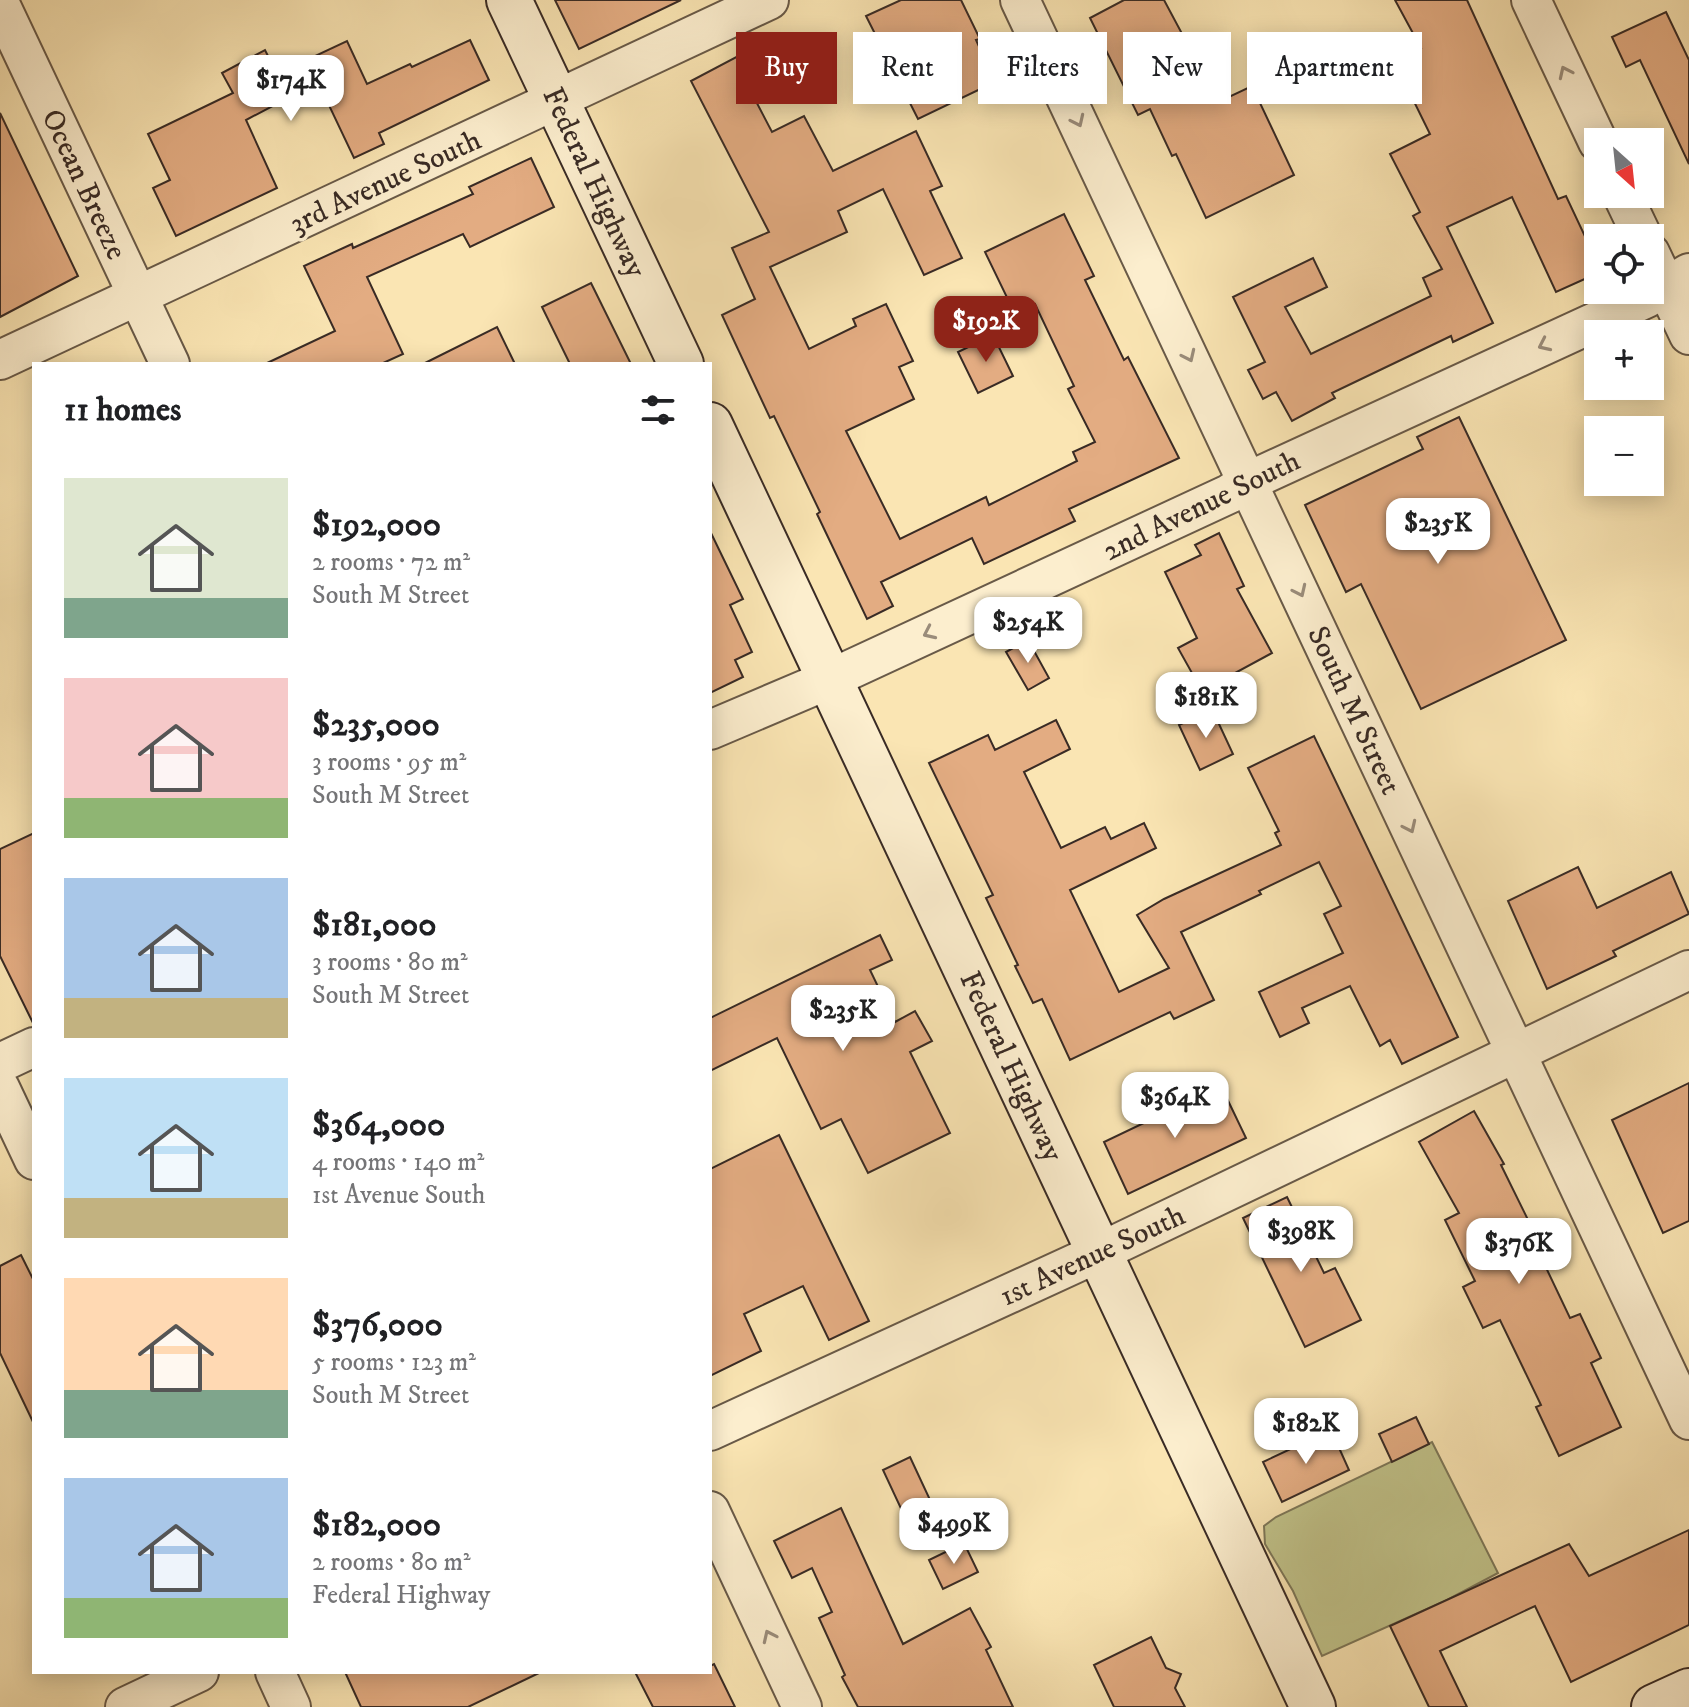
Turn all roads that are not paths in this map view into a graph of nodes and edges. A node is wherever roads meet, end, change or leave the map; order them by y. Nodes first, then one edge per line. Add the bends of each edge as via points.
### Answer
1 (509, 0) edge
2 (769, 0) edge
3 (1020, 0) edge
4 (1531, 0) edge
5 (0, 4) edge
6 (556, 101) junction
7 (1591, 128) edge
8 (1668, 270) edge
9 (137, 296) junction
10 (1689, 335) edge
11 (0, 360) edge
12 (169, 362) edge
13 (680, 362) edge
14 (712, 429) edge
15 (1249, 481) junction
16 (830, 679) junction
17 (712, 729) edge
18 (1689, 970) edge
19 (32, 1048) edge
20 (1516, 1052) junction
21 (0, 1063) edge
22 (0, 1088) edge
23 (32, 1156) edge
24 (1100, 1252) junction
25 (1689, 1420) edge
26 (712, 1430) edge
27 (712, 1515) edge
28 (195, 1674) edge
29 (276, 1674) edge
30 (1689, 1691) edge
31 (125, 1707) edge
32 (291, 1707) edge
33 (802, 1707) edge
34 (1313, 1707) edge
35 (1654, 1707) edge

1 - 6 main road, Federal Highway
2 - 6 street, 3rd Avenue South
3 -> 15 street, South M Street
7 -> 4 street
5 - 9 street, Ocean Breeze
6 - 9 street, 3rd Avenue South
6 - 13 main road, Federal Highway
8 - 10 street
8 -> 15 street, 2nd Avenue South via 1647,298
9 - 11 street, 3rd Avenue South
9 - 12 street, Ocean Breeze
14 - 16 main road, Federal Highway
15 -> 16 street, 2nd Avenue South
15 -> 20 street, South M Street
16 - 17 street, 2nd Avenue South
16 - 24 main road, Federal Highway
18 - 20 street, 1st Avenue South
19 - 21 street
20 - 24 street, 1st Avenue South
20 - 25 street, South M Street
22 - 23 street
24 - 26 street, 1st Avenue South
24 - 34 main road, Federal Highway
33 -> 27 street
28 - 31 street
29 - 32 street
30 - 35 main road

